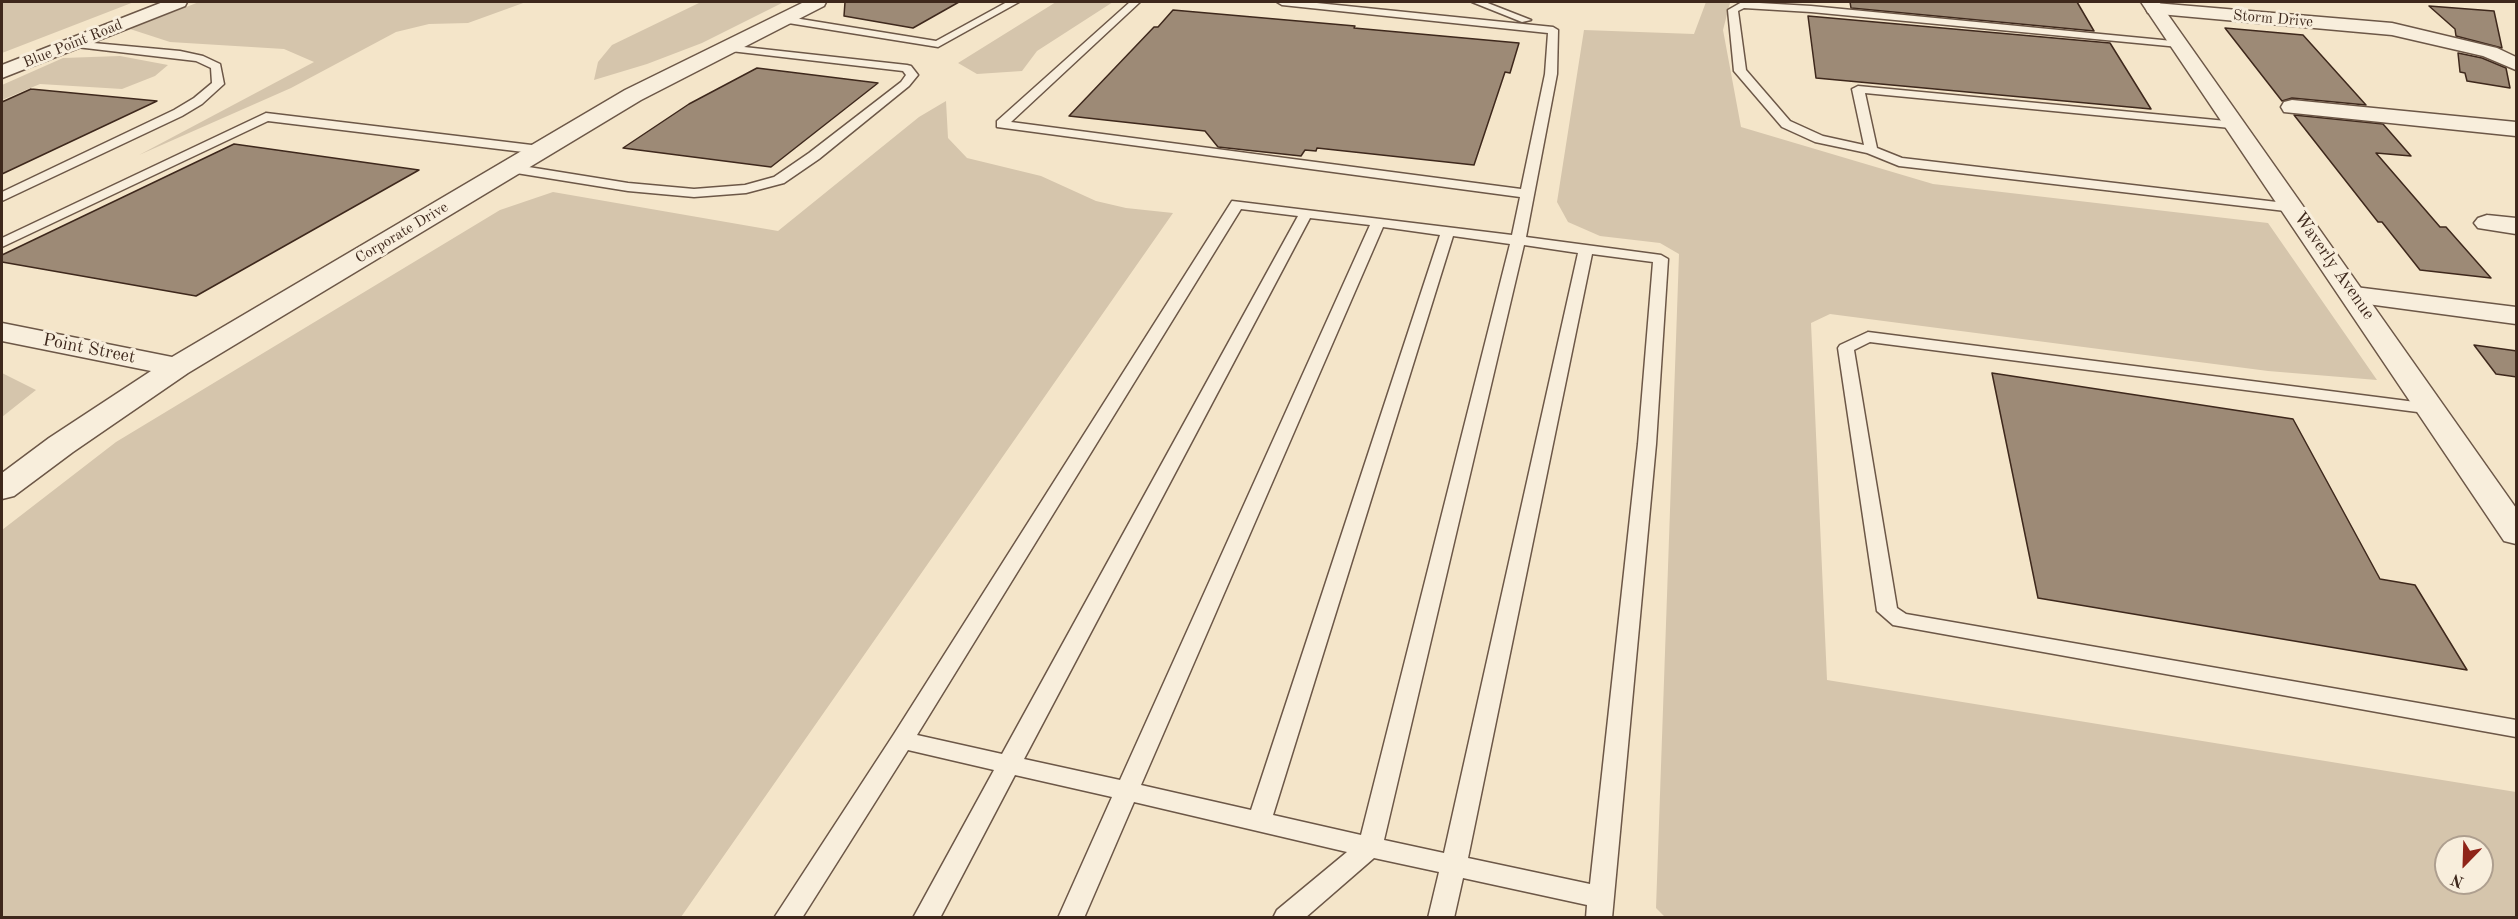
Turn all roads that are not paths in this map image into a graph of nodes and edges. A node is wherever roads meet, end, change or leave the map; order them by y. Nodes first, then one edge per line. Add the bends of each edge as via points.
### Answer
1 (178, 2) edge
2 (817, 2) edge
3 (1014, 2) edge
4 (1135, 2) edge
5 (1282, 2) edge
6 (1477, 2) edge
7 (2153, 5) edge
8 (1500, 6) edge
9 (2371, 9) dead end
10 (782, 19) junction
11 (1549, 24) junction
12 (2391, 29) junction
13 (72, 44) junction
14 (2179, 44) junction
15 (726, 48) junction
16 (2517, 48) edge
17 (2490, 52) junction
18 (2517, 64) edge
19 (2, 72) edge
20 (2292, 107) dead end
21 (2237, 126) junction
22 (2517, 129) edge
23 (540, 150) junction
24 (1871, 150) junction
25 (510, 168) junction
26 (1528, 194) junction
27 (2, 197) edge
28 (2294, 208) junction
29 (1306, 213) junction
30 (1378, 222) junction
31 (2487, 223) dead end
32 (2517, 226) edge
33 (1449, 231) junction
34 (1518, 240) junction
35 (2, 243) edge
36 (1586, 248) junction
37 (2355, 296) junction
38 (2517, 316) edge
39 (2, 332) edge
40 (177, 367) junction
41 (2433, 409) junction
42 (2, 489) edge
43 (2517, 533) edge
44 (2517, 729) edge
45 (902, 740) junction
46 (1008, 764) junction
47 (1125, 791) junction
48 (1259, 822) junction
49 (1370, 847) junction
50 (1454, 864) junction
51 (1600, 907) edge
52 (787, 918) edge
53 (926, 918) edge
54 (1071, 918) edge
55 (1286, 918) edge
56 (1441, 918) edge

1 - 13 street, Blue Point Road
2 - 10 street, Corporate Drive
3 - 10 lane via 938,44
4 - 26 lane via 1001,124
5 - 11 lane
6 - 8 lane
7 - 12 street, Storm Drive
7 - 14 street, Waverly Avenue
8 - 11 lane
9 - 12 street
10 - 15 street, Corporate Drive
11 - 26 lane via 1551,74
12 - 17 street, Storm Drive
13 - 19 street, Blue Point Road
13 - 27 lane via 198,58 216,66 218,84 178,113
14 - 21 street, Waverly Avenue
14 - 24 lane via 1811,9 1742,5 1733,10 1740,71 1786,124 1819,139
15 - 23 street, Corporate Drive via 633,95
15 - 25 lane via 907,68 912,75 814,156 779,180 746,189 694,194
16 - 17 street, Storm Drive
17 - 18 street, Storm Drive
20 - 22 street
21 - 24 lane via 1858,89
21 - 28 street, Waverly Avenue
23 - 25 street, Corporate Drive
23 - 35 lane via 266,117
24 - 28 lane via 1899,162
25 - 40 street, Corporate Drive
26 - 34 lane
28 - 37 street, Waverly Avenue
29 - 30 lane
29 - 45 lane via 1237,204
29 - 46 lane
30 - 33 lane
30 - 47 lane
31 - 32 street
33 - 34 lane
33 - 48 lane
34 - 36 lane
34 - 49 lane
36 - 50 lane
36 - 51 lane via 1661,259 1647,444
37 - 38 street
37 - 41 street, Waverly Avenue
39 - 40 street, Point Street
40 - 42 street, Corporate Drive
41 - 43 street, Waverly Avenue
41 - 44 lane via 1868,337 1846,348 1887,610 1900,620
45 - 46 lane
45 - 52 lane
46 - 47 lane
46 - 53 lane
47 - 48 lane
47 - 54 lane
48 - 49 lane
49 - 50 lane
49 - 55 lane
50 - 51 lane
50 - 56 lane

